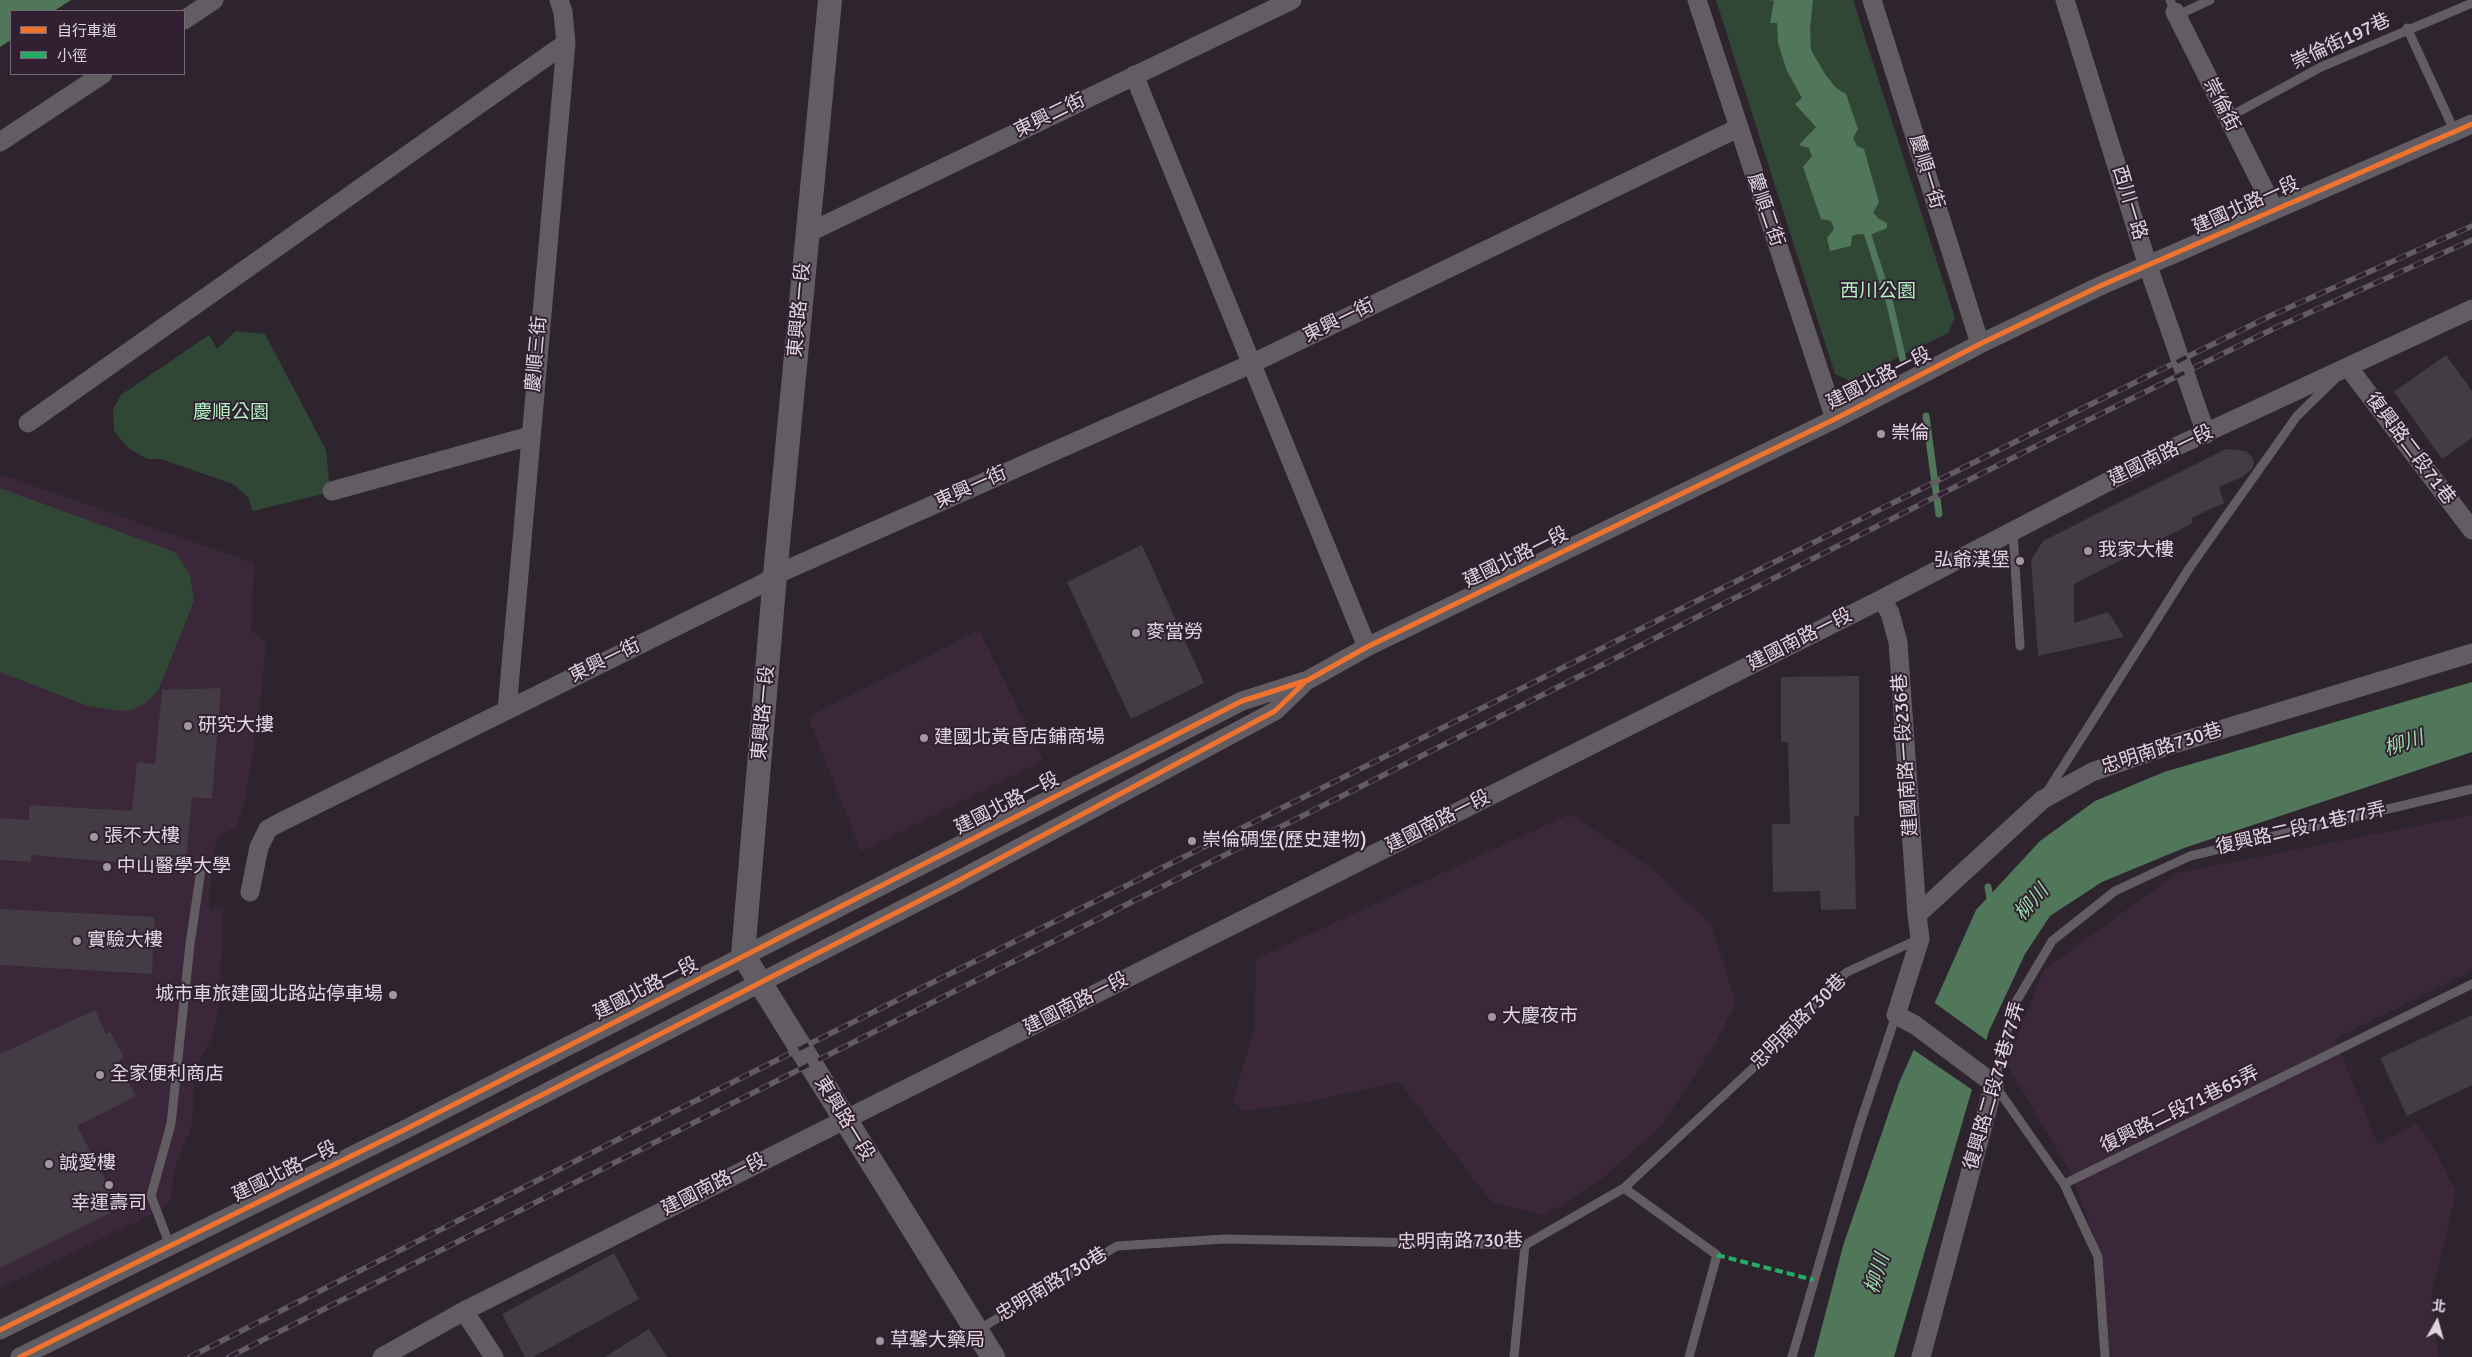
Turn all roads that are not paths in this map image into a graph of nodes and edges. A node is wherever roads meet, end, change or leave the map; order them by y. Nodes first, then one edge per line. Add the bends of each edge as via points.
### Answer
1 (214, 0) edge
2 (559, 0) edge
3 (830, 0) edge
4 (1292, 0) edge
5 (1697, 0) edge
6 (1872, 0) edge
7 (2065, 0) edge
8 (2210, 0) edge
9 (2472, 3) edge
10 (2174, 9) edge
11 (185, 19) edge
12 (2407, 28) junction
13 (566, 42) junction
14 (101, 75) edge
15 (1134, 75) junction
16 (2227, 118) junction
17 (2472, 124) edge
18 (1738, 128) junction
19 (2454, 130) junction
20 (0, 142) edge
21 (2274, 209) junction
22 (808, 233) junction
23 (2148, 266) junction
24 (2472, 309) edge
25 (1980, 344) junction
26 (1251, 364) junction
27 (2348, 367) junction
28 (1835, 419) junction
29 (28, 423) dead end
30 (2206, 434) junction
31 (530, 436) junction
32 (332, 491) dead end
33 (2472, 530) edge
34 (2013, 532) junction
35 (775, 575) junction
36 (1882, 599) junction
37 (2020, 646) dead end
38 (1367, 647) junction
39 (2472, 653) edge
40 (1308, 680) junction
41 (507, 710) junction
42 (2472, 788) edge
43 (2042, 800) junction
44 (202, 863) dead end
45 (250, 892) dead end
46 (1917, 915) junction
47 (1920, 939) junction
48 (743, 955) junction
49 (760, 983) junction
50 (2472, 984) edge
51 (1896, 1015) junction
52 (1992, 1083) junction
53 (844, 1120) junction
54 (2064, 1184) junction
55 (1624, 1188) junction
56 (1525, 1245) junction
57 (170, 1246) junction
58 (464, 1311) junction
59 (0, 1330) edge
60 (976, 1331) junction
61 (20, 1357) edge
62 (382, 1357) edge
63 (494, 1357) edge
64 (993, 1357) edge
65 (1514, 1357) edge
66 (1689, 1357) edge
67 (1792, 1357) edge
68 (1921, 1357) edge
69 (2105, 1357) edge

1 - 11 street
2 - 13 street, 慶順三街 via 564,12
3 - 22 street, 東興路一段
4 - 15 street, 東興二街
5 - 18 street, 慶順二街
6 - 25 street, 慶順一街
7 - 23 street, 西川一路
8 - 10 lane
9 - 12 lane, 崇倫街197巷
10 - 16 street, 崇倫街
12 - 16 lane, 崇倫街197巷 via 2321,67
12 - 19 lane
13 - 29 street
13 - 31 street, 慶順三街
14 - 20 street
15 - 22 street, 東興二街
15 - 26 street
16 - 21 street, 崇倫街
17 - 19 street, 建國北路一段
18 - 26 street, 東興一街
18 - 28 street, 慶順二街
19 - 21 street, 建國北路一段
21 - 23 street, 建國北路一段
22 - 35 street, 東興路一段
23 - 25 street, 建國北路一段
23 - 30 street, 西川一路
24 - 27 street, 建國南路一段
25 - 28 street, 建國北路一段
26 - 35 street, 東興一街
26 - 38 street
27 - 30 street, 建國南路一段
27 - 33 street, 復興路二段71巷
27 - 43 lane via 2298,416 2195,559
28 - 38 street, 建國北路一段
30 - 34 street, 建國南路一段
31 - 32 street
31 - 41 street, 慶順三街
34 - 36 street, 建國南路一段
34 - 37 lane
35 - 41 street, 東興一街
35 - 48 street, 東興路一段
36 - 46 street, 建國南路一段236巷 via 1890,613 1898,642
36 - 53 street, 建國南路一段
38 - 40 street, 建國北路一段
39 - 43 street, 忠明南路730巷 via 2164,747 2092,772
40 - 48 street, 建國北路一段 via 1242,701
40 - 49 street, 建國北路一段 via 1269,714
41 - 45 street, 東興一街 via 268,829 259,847
42 - 52 lane, 復興路二段71巷77弄 via 2190,856 2115,891 2052,941 2014,1007
43 - 46 street, 忠明南路730巷
44 - 57 lane via 171,1124 151,1196
46 - 47 street
47 - 51 street
47 - 55 lane, 忠明南路730巷 via 1848,972 1822,994 1780,1043
48 - 49 street, 東興路一段
48 - 57 street, 建國北路一段 via 406,1129
49 - 53 street, 東興路一段
49 - 61 street, 建國北路一段
50 - 54 lane, 復興路二段71巷65弄
51 - 52 street via 1915,1025
51 - 67 lane via 1858,1130
52 - 54 lane
52 - 68 street, 復興路二段71巷77弄
53 - 58 street, 建國南路一段
53 - 60 street, 東興路一段
54 - 69 lane via 2098,1257
55 - 56 lane, 忠明南路730巷
55 - 66 lane via 1717,1255
56 - 60 lane, 忠明南路730巷 via 1224,1239 1117,1246
56 - 65 lane
57 - 59 street, 建國北路一段
58 - 62 street, 建國南路一段
58 - 63 street
60 - 64 street, 東興路一段

